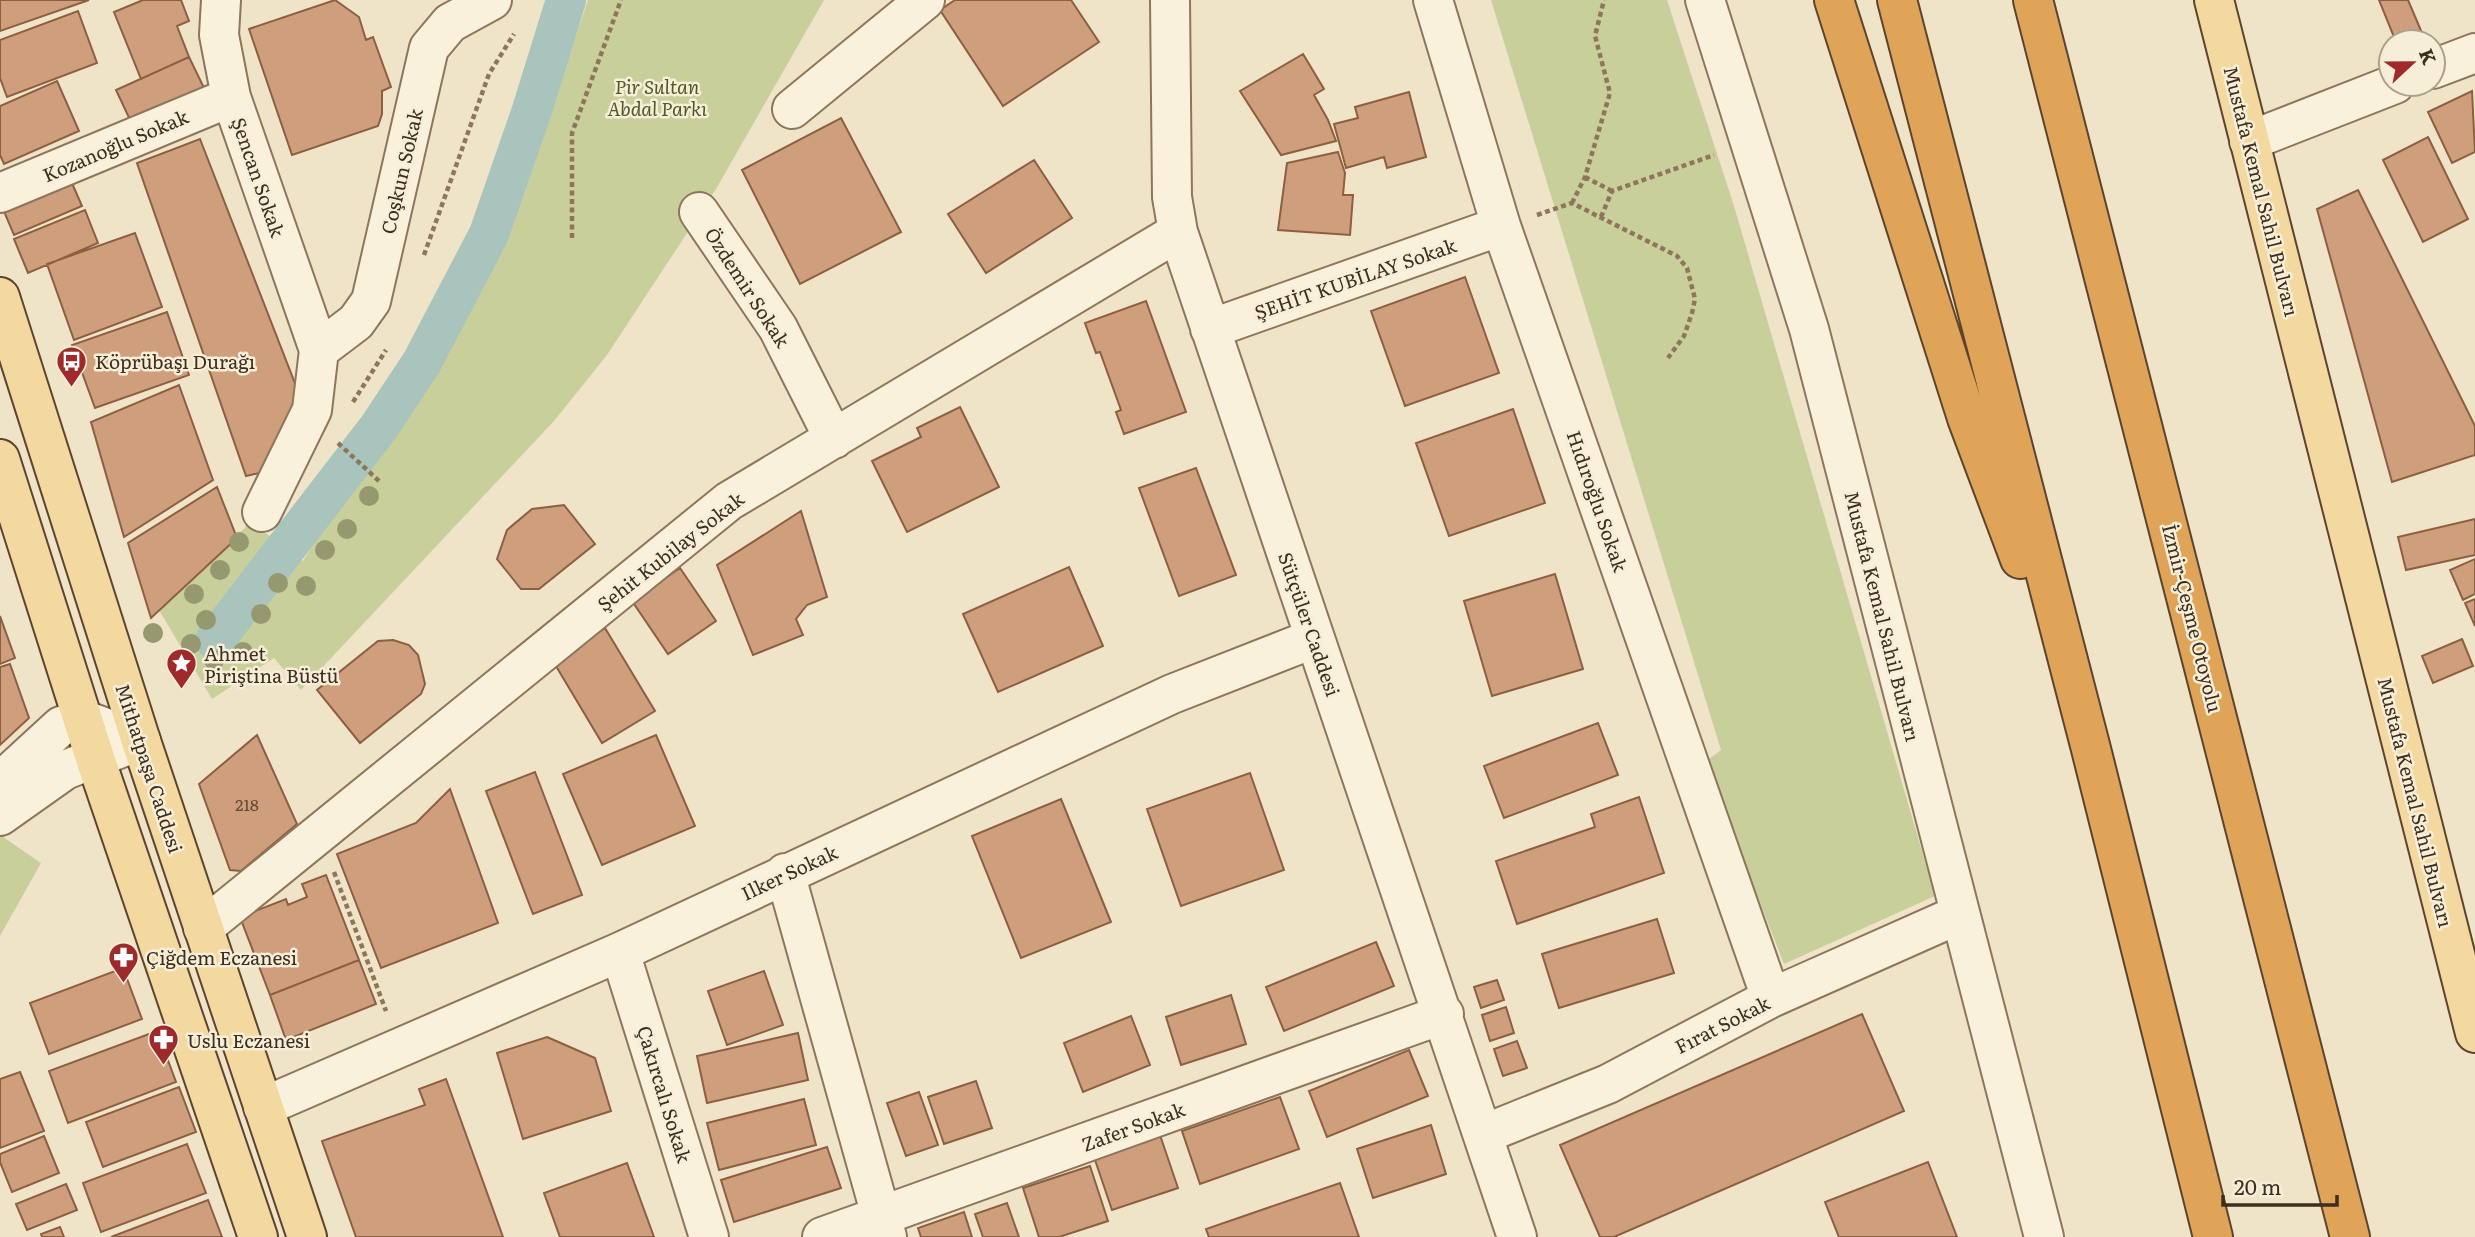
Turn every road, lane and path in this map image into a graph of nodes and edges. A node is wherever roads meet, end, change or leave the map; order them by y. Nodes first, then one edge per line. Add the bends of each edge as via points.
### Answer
1 (221, 0) edge
2 (492, 0) edge
3 (621, 0) edge
4 (925, 0) edge
5 (1170, 0) edge
6 (1433, 0) edge
7 (1604, 0) edge
8 (1705, 0) edge
9 (1834, 0) edge
10 (1897, 0) edge
11 (2033, 0) edge
12 (2214, 0) edge
13 (2475, 53) edge
14 (2447, 64) edge
15 (2377, 91) edge
16 (230, 97) junction
17 (792, 109) dead end
18 (2249, 141) junction
19 (1751, 142) junction
20 (1585, 177) junction
21 (1612, 191) junction
22 (0, 193) edge
23 (1573, 203) junction
24 (699, 212) dead end
25 (1601, 217) junction
26 (1501, 226) junction
27 (1178, 232) junction
28 (572, 238) dead end
29 (0, 296) edge
30 (1210, 329) junction
31 (319, 350) junction
32 (1668, 358) dead end
33 (834, 439) junction
34 (350, 454) dead end
35 (0, 459) edge
36 (379, 481) dead end
37 (262, 512) dead end
38 (1315, 638) junction
39 (82, 719) junction
40 (141, 741) junction
41 (2091, 749) junction
42 (95, 758) junction
43 (0, 782) edge
44 (0, 816) edge
45 (320, 835) junction
46 (785, 873) junction
47 (1960, 914) junction
48 (203, 928) junction
49 (620, 952) junction
50 (1770, 998) junction
51 (1444, 1014) junction
52 (2475, 1033) edge
53 (401, 1049) junction
54 (263, 1107) junction
55 (1484, 1134) junction
56 (883, 1227) edge
57 (258, 1237) edge
58 (307, 1237) edge
59 (709, 1237) edge
60 (822, 1237) edge
61 (1517, 1237) edge
62 (2044, 1237) edge
63 (2213, 1237) edge
64 (2350, 1237) edge

1 - 16 street, Şencan Sokak via 219,35
2 - 31 street, Coşkun Sokak via 450,23 429,48 371,301 356,322
3 - 28 path via 572,133
4 - 17 street
5 - 27 street, Sütçüler Caddesi via 1172,197
6 - 26 street, Hıdıroğlu Sokak
7 - 20 path via 1595,36 1610,93
8 - 19 street, Mustafa Kemal Sahil Bulvarı
9 - 41 highway via 1966,418
10 - 41 highway
11 - 64 highway, İzmir-Çeşme Otoyolu
12 - 18 main road, Mustafa Kemal Sahil Bulvarı
13 - 14 street
15 - 18 street
16 - 22 street, Kozanoğlu Sokak
16 - 31 street, Şencan Sokak
18 - 52 main road, Mustafa Kemal Sahil Bulvarı
19 - 21 path
19 - 47 street, Mustafa Kemal Sahil Bulvarı via 1809,329
20 - 21 path
20 - 23 path
21 - 25 path
23 - 25 path
23 - 26 path
24 - 33 street, Özdemir Sokak via 778,328
25 - 32 path via 1677,256 1687,268 1695,299 1684,336
26 - 30 street, ŞEHİT KUBİLAY Sokak
26 - 50 street, Hıdıroğlu Sokak
27 - 30 street, Sütçüler Caddesi
27 - 33 street, Şehit Kubilay Sokak
29 - 40 main road, Mithatpaşa Caddesi
30 - 38 street, Sütçüler Caddesi
31 - 37 street via 312,410
33 - 45 street, Şehit Kubilay Sokak via 729,501
34 - 36 path
35 - 39 main road
38 - 46 street, Ilker Sokak via 1172,694
38 - 51 street, Sütçüler Caddesi
39 - 40 street
39 - 42 main road
39 - 43 street via 61,726
40 - 42 street
40 - 48 main road, Mithatpaşa Caddesi
41 - 63 highway
42 - 44 street via 65,770
42 - 57 main road
45 - 48 street, Şehit Kubilay Sokak
45 - 53 path
46 - 49 street, Ilker Sokak
46 - 56 street
47 - 50 street, Fırat Sokak
47 - 62 street, Mustafa Kemal Sahil Bulvarı
48 - 54 main road, Mithatpaşa Caddesi
49 - 53 street, Ilker Sokak
49 - 59 street, Çakırcalı Sokak
50 - 55 street, Fırat Sokak via 1608,1084
51 - 55 street, Sütçüler Caddesi
51 - 56 street, Zafer Sokak
53 - 54 street, Ilker Sokak
54 - 58 main road, Mithatpaşa Caddesi
55 - 61 street, Sütçüler Caddesi
56 - 60 street, Zafer Sokak

